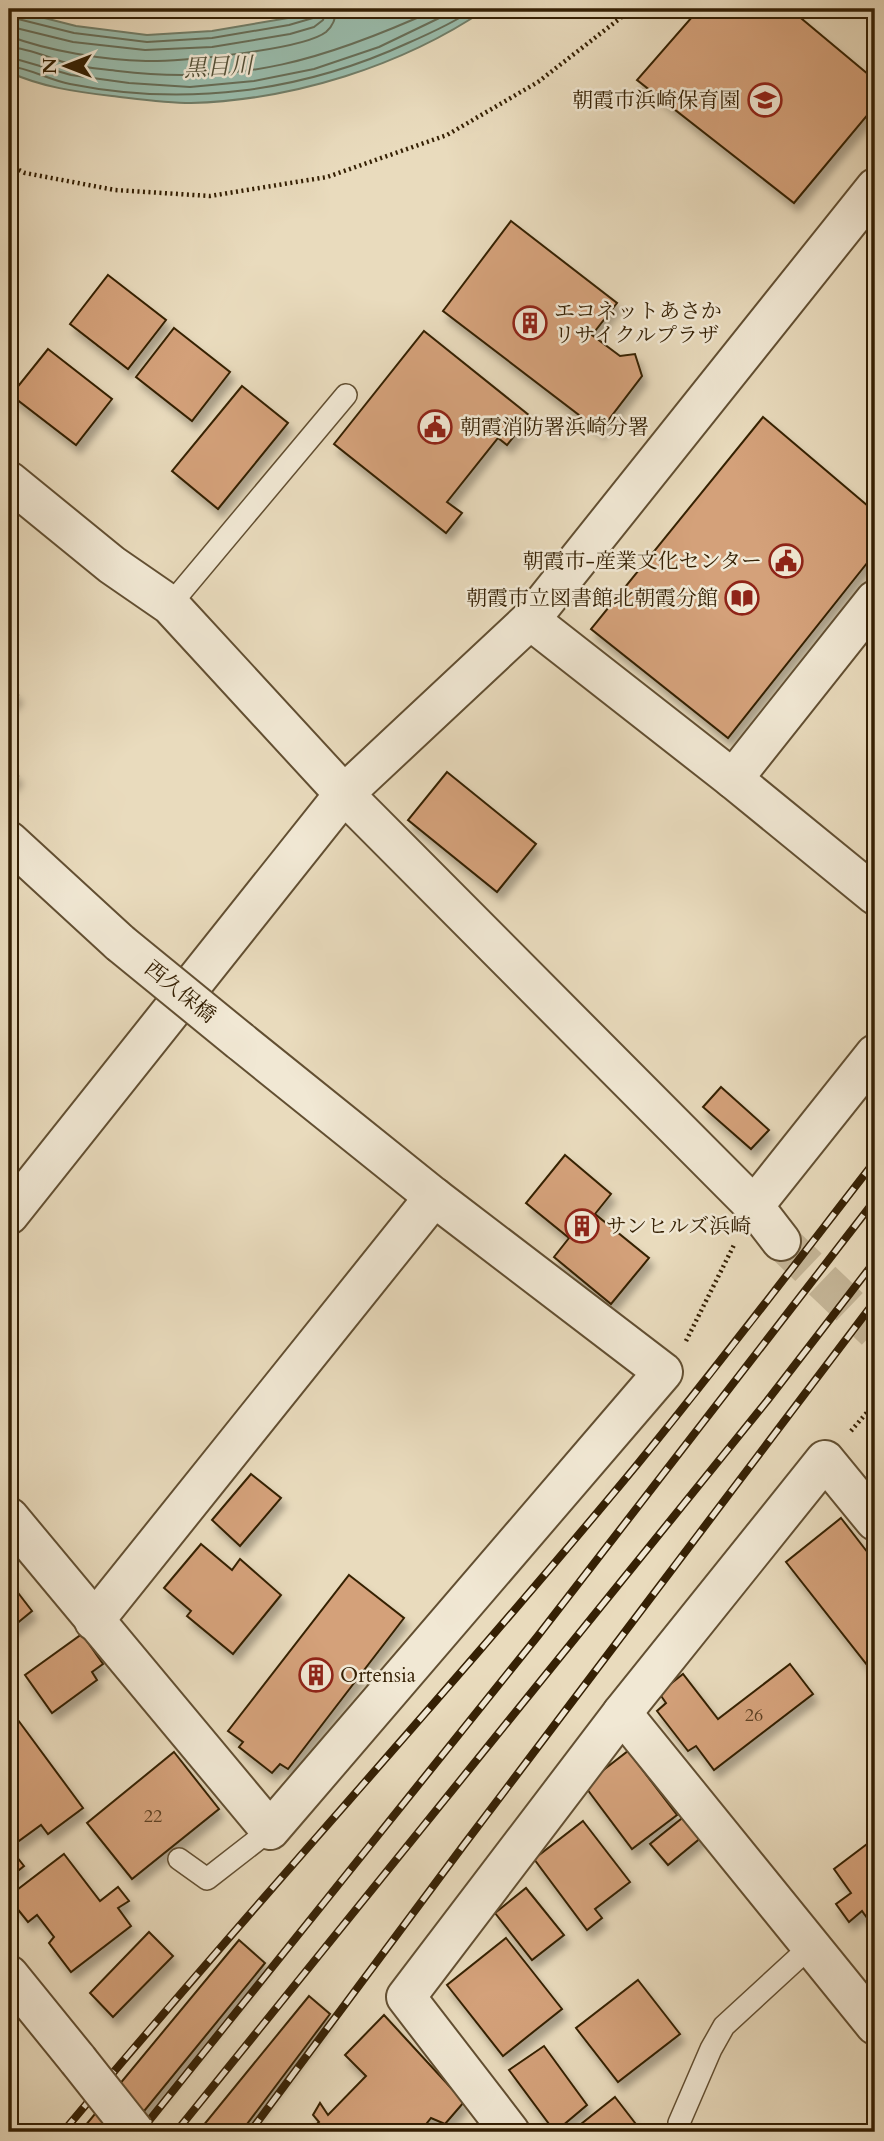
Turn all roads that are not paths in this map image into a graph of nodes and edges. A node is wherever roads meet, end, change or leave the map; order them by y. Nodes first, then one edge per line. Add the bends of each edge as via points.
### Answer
1 (875, 188) edge
2 (346, 395) dead end
3 (9, 481) edge
4 (875, 600) edge
5 (170, 605) junction
6 (530, 620) junction
7 (733, 779) junction
8 (344, 794) junction
9 (9, 841) edge
10 (875, 895) edge
11 (875, 1054) edge
12 (434, 1197) junction
13 (754, 1206) junction
14 (9, 1215) edge
15 (781, 1241) tunnel mouth
16 (9, 1517) edge
17 (875, 1521) edge
18 (94, 1621) junction
19 (622, 1713) junction
20 (270, 1830) junction
21 (179, 1859) dead end
22 (811, 1946) junction
23 (9, 1975) edge
24 (875, 2025) edge
25 (679, 2123) dead end
26 (135, 2132) edge
27 (510, 2132) edge

1 - 6 street
2 - 5 lane
3 - 5 street via 112,565
4 - 7 street
5 - 8 street
6 - 7 street
6 - 8 street
7 - 10 street
8 - 13 street
8 - 14 street
9 - 12 street, 西久保橋, bridge via 120,943
11 - 13 street
12 - 18 street
12 - 20 street, 西久保橋 via 663,1372
13 - 15 street
16 - 18 street
17 - 19 street via 825,1460
18 - 20 street
19 - 22 street
19 - 27 street via 406,1997
20 - 21 lane via 207,1879
22 - 24 street
22 - 25 lane via 724,2026
23 - 26 street, bridge

